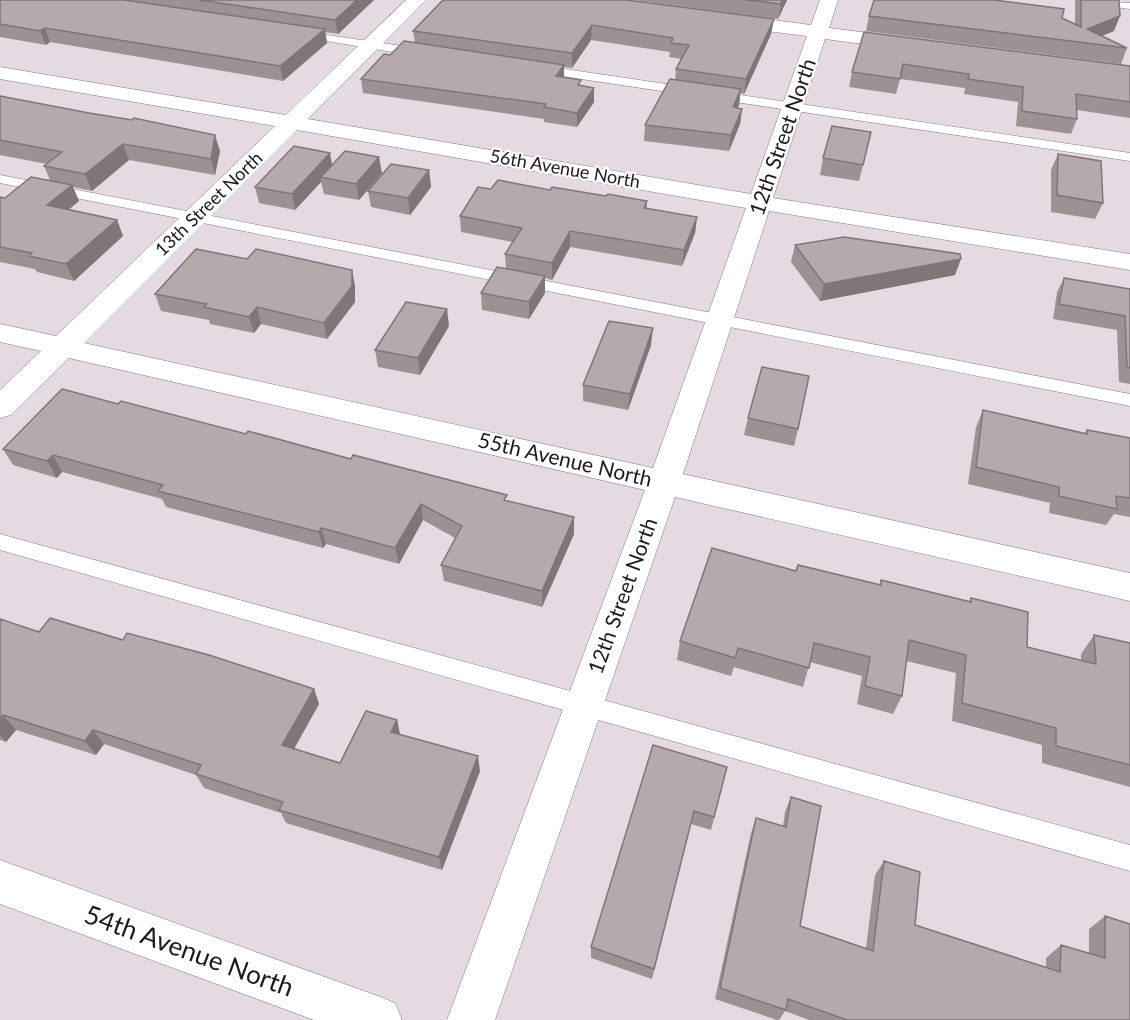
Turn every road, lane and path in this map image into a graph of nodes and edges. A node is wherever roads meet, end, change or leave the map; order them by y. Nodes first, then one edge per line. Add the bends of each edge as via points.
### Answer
1 (417, 0) edge
2 (829, 0) edge
3 (1082, 0) edge
4 (1130, 6) edge
5 (713, 18) edge
6 (819, 32) junction
7 (291, 33) edge
8 (371, 45) junction
9 (922, 46) edge
10 (442, 55) edge
11 (524, 67) edge
12 (0, 73) edge
13 (793, 107) junction
14 (293, 123) junction
15 (1130, 157) edge
16 (0, 179) edge
17 (761, 203) junction
18 (196, 216) junction
19 (1130, 262) edge
20 (720, 320) junction
21 (0, 333) edge
22 (61, 347) junction
23 (1130, 400) edge
24 (0, 408) edge
25 (664, 482) junction
26 (0, 542) edge
27 (1130, 587) edge
28 (584, 705) junction
29 (1130, 858) edge
30 (0, 882) edge
31 (378, 1020) edge
32 (471, 1020) edge

1 - 8 street, 13th Street North
2 - 6 street, 12th Street North
3 - 4 lane
5 - 6 street
6 - 9 street
6 - 13 street, 12th Street North
7 - 8 lane
8 - 10 lane
8 - 14 street, 13th Street North
11 - 13 lane
12 - 14 street, 56th Avenue North
13 - 15 lane
13 - 17 street, 12th Street North
14 - 17 street, 56th Avenue North
14 - 18 street, 13th Street North
16 - 18 lane
17 - 19 street, 56th Avenue North
17 - 20 street, 12th Street North
18 - 20 lane
18 - 22 street, 13th Street North
20 - 23 lane
20 - 25 street, 12th Street North
21 - 22 street, 55th Avenue North
22 - 24 street, 13th Street North
22 - 25 street, 55th Avenue North
25 - 27 street, 55th Avenue North
25 - 28 street, 12th Street North
26 - 28 lane
28 - 29 lane
28 - 32 street, 12th Street North
30 - 31 street, 54th Avenue North

